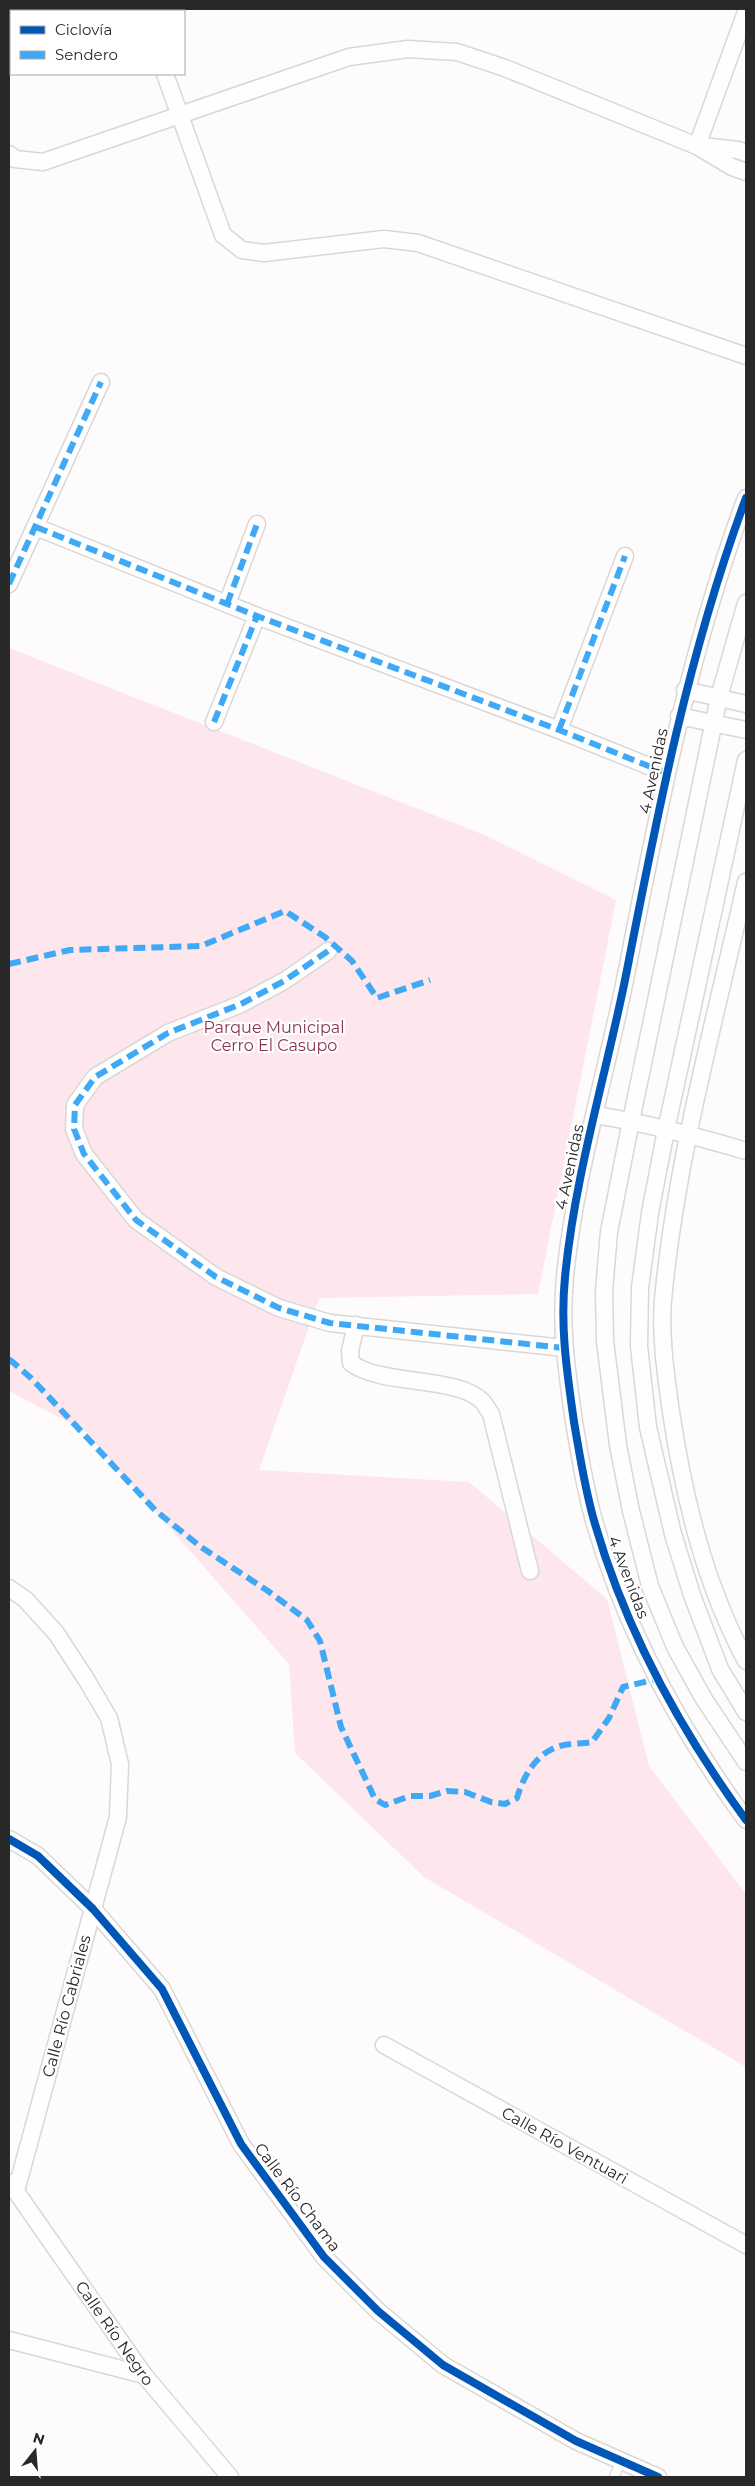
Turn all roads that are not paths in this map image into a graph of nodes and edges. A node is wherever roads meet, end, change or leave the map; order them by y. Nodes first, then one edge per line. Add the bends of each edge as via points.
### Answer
1 (746, 12) edge
2 (165, 75) edge
3 (181, 114) junction
4 (697, 146) junction
5 (9, 154) edge
6 (746, 154) edge
7 (746, 172) edge
8 (746, 356) edge
9 (101, 382) dead end
10 (746, 498) edge
11 (257, 524) dead end
12 (36, 527) junction
13 (626, 556) dead end
14 (9, 584) edge
15 (746, 603) edge
16 (227, 604) junction
17 (257, 616) junction
18 (685, 690) junction
19 (719, 697) junction
20 (746, 704) edge
21 (679, 716) junction
22 (214, 722) dead end
23 (715, 723) junction
24 (559, 730) junction
25 (746, 730) edge
26 (746, 760) edge
27 (666, 773) junction
28 (746, 882) edge
29 (328, 951) dead end
30 (595, 1116) junction
31 (631, 1121) junction
32 (666, 1130) junction
33 (690, 1134) junction
34 (746, 1151) edge
35 (356, 1326) junction
36 (564, 1348) junction
37 (530, 1570) dead end
38 (9, 1588) edge
39 (746, 1661) edge
40 (746, 1712) edge
41 (746, 1762) edge
42 (746, 1820) edge
43 (9, 1839) edge
44 (93, 1909) junction
45 (384, 2045) dead end
46 (13, 2187) edge
47 (746, 2245) edge
48 (9, 2340) edge
49 (144, 2375) junction
50 (621, 2461) junction
51 (230, 2477) edge
52 (614, 2477) edge
53 (658, 2477) edge

1 - 4 street
2 - 3 street
3 - 4 street via 349,58 408,49 447,51 505,68
3 - 5 street via 43,162 15,159
3 - 8 street via 223,235 242,250 264,252 384,239 418,243
4 - 6 street via 738,150
4 - 7 street
9 - 12 street
10 - 18 street, 4 Avenidas via 724,557
11 - 16 street
12 - 14 street
12 - 16 street
13 - 24 street
15 - 19 street, 4 Avenidas
16 - 17 street
17 - 22 street
17 - 24 street
18 - 19 street
18 - 21 street, 4 Avenidas
19 - 20 street
19 - 23 street, 4 Avenidas
21 - 23 street
21 - 27 street, 4 Avenidas
23 - 25 street
23 - 31 street, 4 Avenidas
24 - 27 street
26 - 32 street
27 - 30 street, 4 Avenidas
28 - 33 street
29 - 35 street via 241,1004 168,1033 95,1077 75,1105 74,1129 84,1154 136,1220 216,1277 279,1308 330,1323
30 - 31 street
30 - 36 street, 4 Avenidas via 572,1222 562,1324
31 - 32 street
31 - 41 street, 4 Avenidas via 609,1232 604,1291 605,1341 618,1445 630,1511 650,1586 680,1656
32 - 33 street
32 - 40 street via 640,1288 639,1346 648,1427 673,1534 692,1595 720,1670
33 - 34 street
33 - 39 street via 676,1203 663,1302 665,1369 678,1459 698,1537 715,1596
35 - 36 street
35 - 37 street via 350,1351 351,1363 356,1367 381,1375 464,1390 482,1400 490,1414
36 - 42 street, 4 Avenidas via 580,1460 595,1524 617,1588 665,1694
38 - 44 street, Calle Río Cabriales via 25,1599 56,1633 109,1718 120,1764 118,1817
43 - 44 street, Calle Río Chama via 38,1856
44 - 46 street, Calle Río Cabriales
44 - 50 street, Calle Río Chama via 162,1989 241,2144 324,2257 378,2311 442,2365 576,2441
45 - 47 street, Calle Río Ventuari
46 - 49 street, Calle Río Negro
48 - 49 street
49 - 51 street, Calle Río Negro
50 - 52 lane
50 - 53 street, Calle Río Chama

